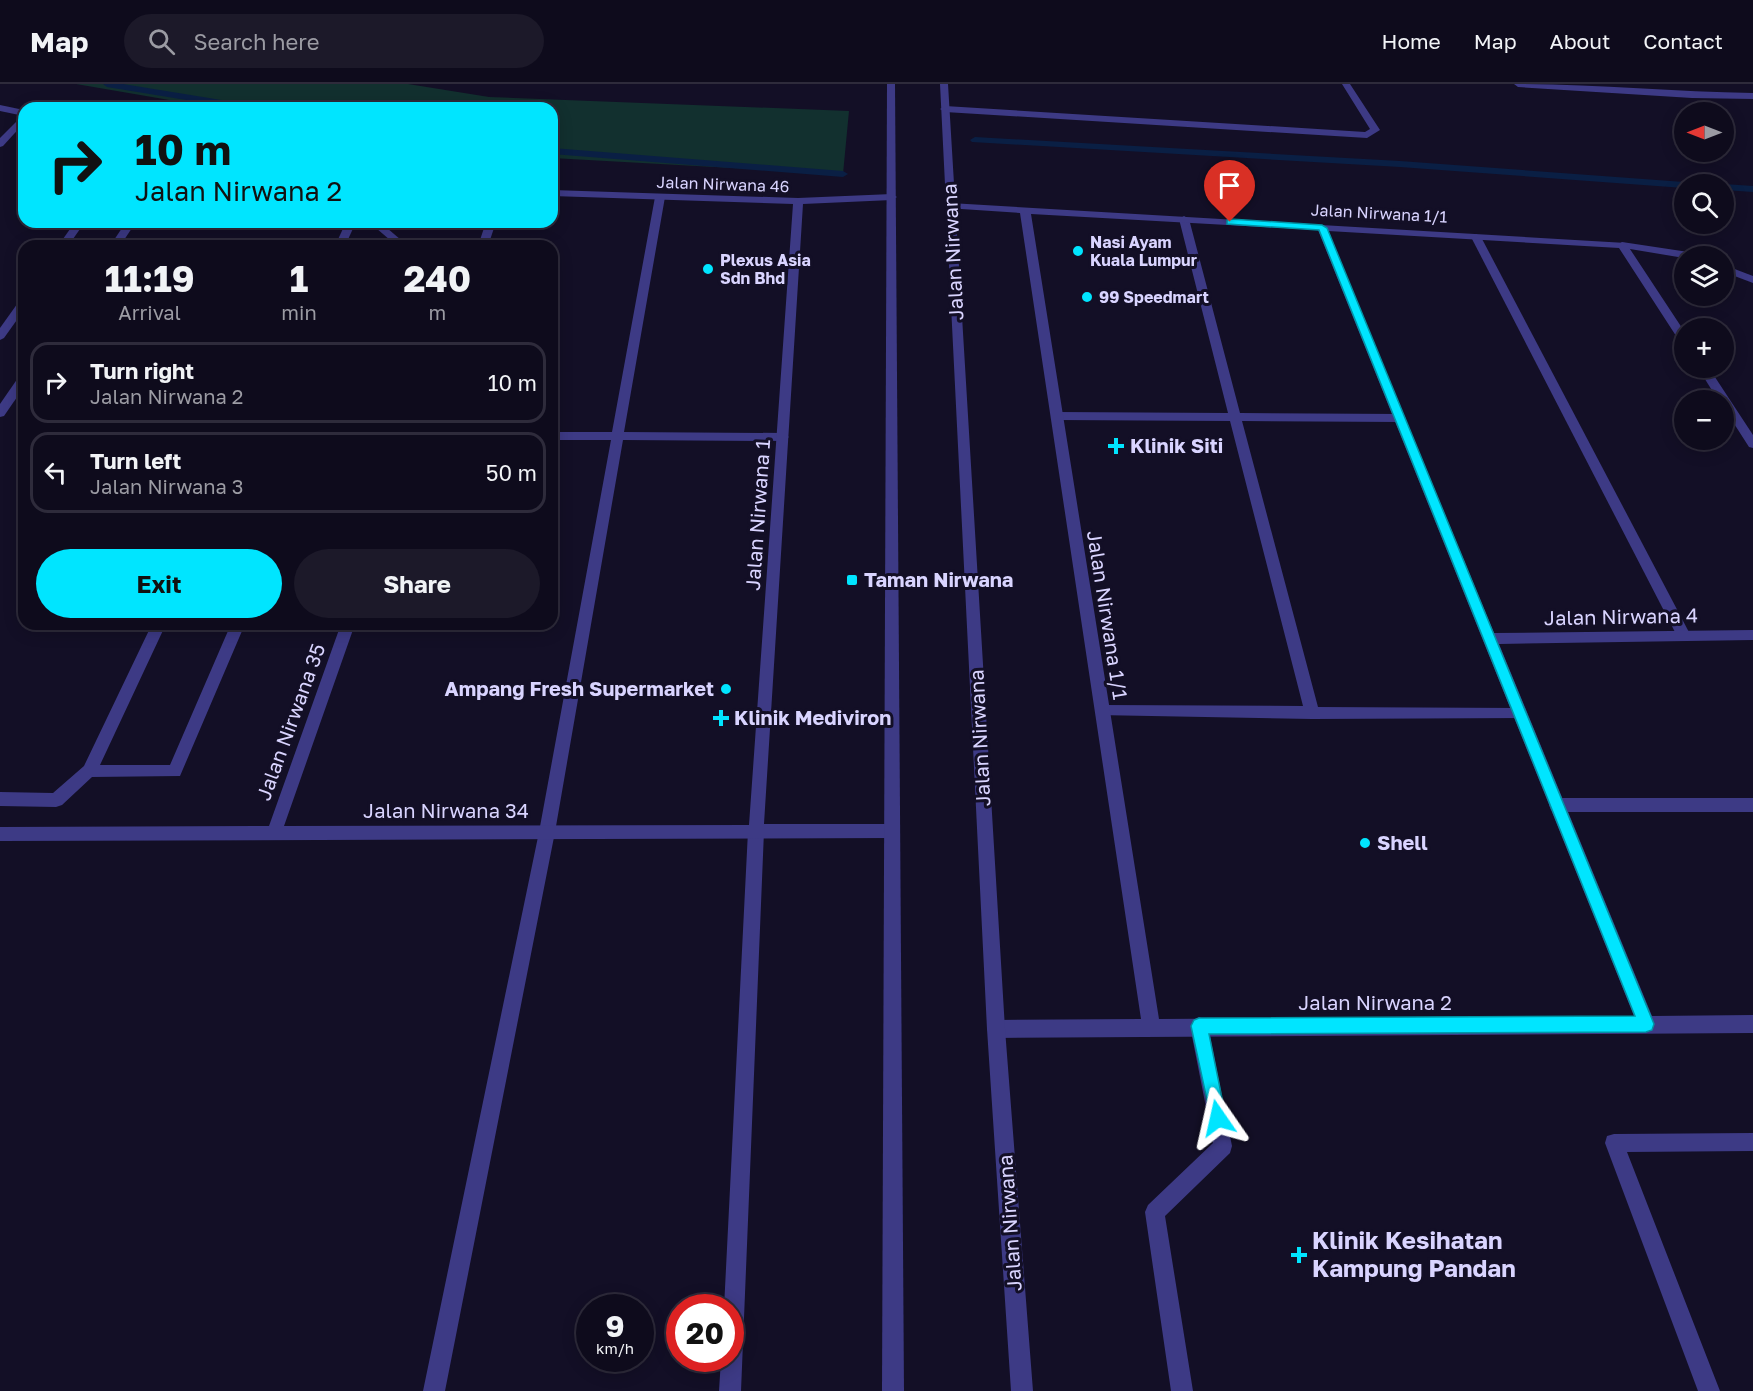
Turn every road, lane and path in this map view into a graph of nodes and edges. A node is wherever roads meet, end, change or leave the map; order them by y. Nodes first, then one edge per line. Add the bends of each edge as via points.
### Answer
1 (891, 84) edge
2 (944, 84) edge
3 (1347, 84) edge
4 (1518, 84) edge
5 (1681, 84) edge
6 (1554, 86) edge
7 (1692, 95) junction
8 (1753, 96) edge
9 (0, 108) edge
10 (945, 109) junction
11 (18, 113) edge
12 (18, 122) edge
13 (0, 144) edge
14 (558, 193) edge
15 (660, 197) junction
16 (892, 197) junction
17 (798, 201) junction
18 (950, 206) junction
19 (1025, 210) junction
20 (1184, 219) junction
21 (381, 228) edge
22 (1322, 228) junction
23 (1476, 237) junction
24 (396, 240) edge
25 (1622, 245) junction
26 (1674, 253) edge
27 (1734, 272) edge
28 (1753, 280) edge
29 (18, 310) edge
30 (1674, 324) edge
31 (0, 336) edge
32 (1710, 378) edge
33 (18, 387) edge
34 (0, 413) edge
35 (1057, 416) junction
36 (1234, 417) junction
37 (1400, 418) junction
38 (558, 436) edge
39 (617, 436) junction
40 (783, 436) junction
41 (1753, 444) edge
42 (156, 630) edge
43 (235, 630) edge
44 (346, 630) edge
45 (1753, 635) edge
46 (1684, 636) junction
47 (1490, 639) junction
48 (1102, 711) junction
49 (1312, 713) junction
50 (1520, 714) junction
51 (89, 771) junction
52 (0, 799) edge
53 (1557, 805) junction
54 (1753, 805) edge
55 (756, 831) junction
56 (892, 831) junction
57 (547, 832) junction
58 (274, 833) junction
59 (0, 834) edge
60 (1646, 1024) junction
61 (1753, 1024) edge
62 (1150, 1026) junction
63 (1199, 1026) junction
64 (996, 1029) junction
65 (1753, 1142) edge
66 (434, 1391) edge
67 (730, 1391) edge
68 (894, 1391) edge
69 (1022, 1391) edge
70 (1182, 1391) edge
71 (1709, 1391) edge

1 - 16 street
2 - 10 street, Jalan Nirwana
3 - 10 street via 1375,130 1367,135
4 - 6 street
5 - 7 street
6 - 7 street
7 - 8 street
9 - 11 street
10 - 18 street, Jalan Nirwana
12 - 13 street
14 - 15 street, Jalan Nirwana 46
15 - 17 street, Jalan Nirwana 46
15 - 39 street
16 - 17 street, Jalan Nirwana 46
16 - 56 street
17 - 40 street, Jalan Nirwana 1
18 - 19 street, Jalan Nirwana 1/1
18 - 64 street, Jalan Nirwana
19 - 20 street, Jalan Nirwana 1/1
19 - 35 street, Jalan Nirwana 1/1
20 - 22 street, Jalan Nirwana 1/1
20 - 36 street
21 - 24 street
22 - 23 street, Jalan Nirwana 1/1
22 - 37 street
23 - 25 street, Jalan Nirwana 1/1
23 - 46 street
25 - 26 street, Jalan Nirwana 1/1
25 - 30 street
27 - 28 street
29 - 31 street
32 - 41 street
33 - 34 street
35 - 36 street
35 - 48 street, Jalan Nirwana 1/1
36 - 37 street
36 - 49 street
37 - 47 street
38 - 39 street
39 - 40 street
39 - 57 street
40 - 55 street, Jalan Nirwana 1
42 - 51 street
43 - 51 street via 175,771
44 - 58 street, Jalan Nirwana 35
45 - 46 street, Jalan Nirwana 4
46 - 47 street, Jalan Nirwana 4
47 - 50 street
48 - 49 street
48 - 62 street, Jalan Nirwana 1/1
49 - 50 street
50 - 53 street
51 - 52 street via 56,800
53 - 54 street
53 - 60 street
55 - 56 street, Jalan Nirwana 34
55 - 57 street, Jalan Nirwana 34
55 - 67 street, Jalan Nirwana 1
56 - 68 street
57 - 58 street, Jalan Nirwana 34
57 - 66 street
58 - 59 street, Jalan Nirwana 34
60 - 61 street, Jalan Nirwana 2
60 - 63 street, Jalan Nirwana 2
62 - 63 street, Jalan Nirwana 2
62 - 64 street, Jalan Nirwana 2
63 - 70 street via 1223,1146 1155,1212
64 - 69 street, Jalan Nirwana
65 - 71 street via 1614,1143

